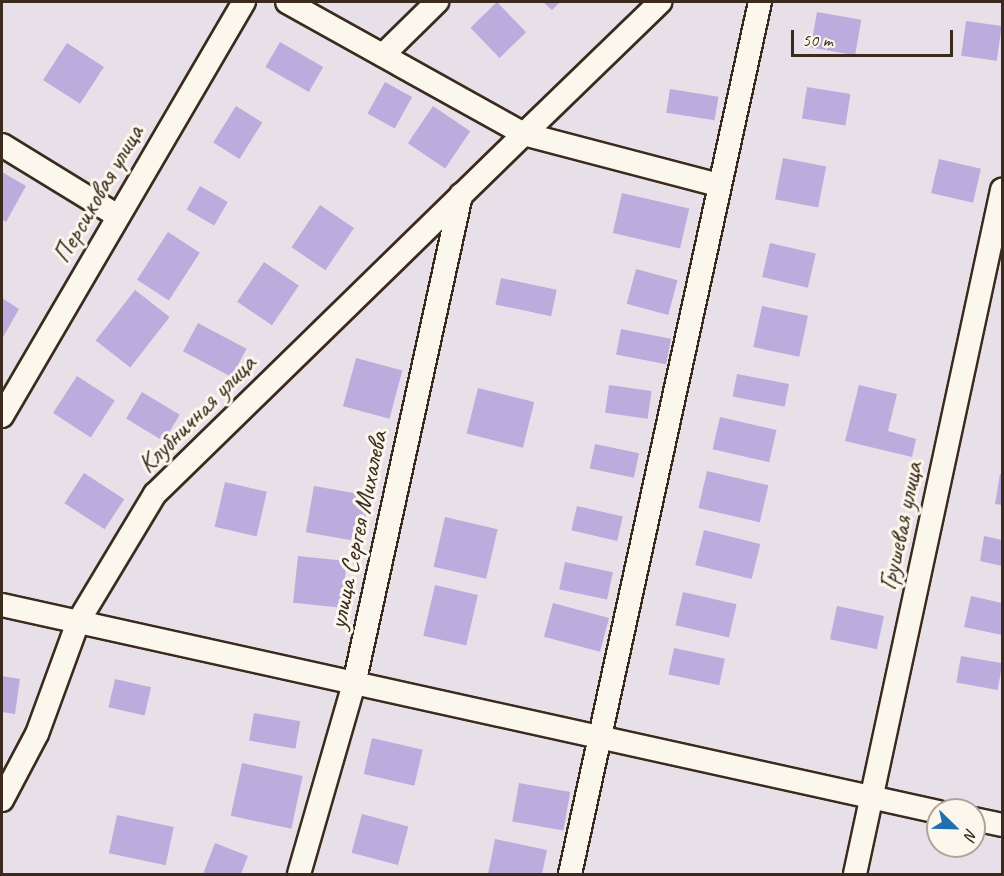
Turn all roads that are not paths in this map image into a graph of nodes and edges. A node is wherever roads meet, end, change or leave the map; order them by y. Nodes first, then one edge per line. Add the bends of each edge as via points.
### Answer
1 (244, 2) edge
2 (287, 2) edge
3 (437, 2) edge
4 (660, 2) edge
5 (760, 2) edge
6 (383, 55) junction
7 (524, 134) junction
8 (2, 145) edge
9 (720, 186) junction
10 (1002, 190) edge
11 (461, 195) junction
12 (118, 216) junction
13 (2, 416) edge
14 (2, 605) edge
15 (78, 622) junction
16 (354, 684) junction
17 (600, 740) junction
18 (872, 798) junction
19 (2, 800) edge
20 (926, 809) edge
21 (986, 822) edge
22 (1002, 825) edge
23 (299, 874) edge
24 (570, 874) edge
25 (855, 874) edge

1 - 12 street, Персиковая улица
2 - 6 street
3 - 6 street
4 - 7 street, Клубничная улица
5 - 9 street
6 - 7 street
7 - 9 street
7 - 11 street, Клубничная улица
8 - 12 street
9 - 17 street
10 - 18 street, Грушевая улица
11 - 15 street, Клубничная улица via 155,494
11 - 16 street, улица Сергея Михалева
12 - 13 street, Персиковая улица
14 - 15 street
15 - 16 street
15 - 19 street, Клубничная улица via 37,734
16 - 17 street
16 - 23 street, улица Сергея Михалева
17 - 18 street
17 - 24 street
18 - 20 street
18 - 25 street, Грушевая улица
21 - 22 street

